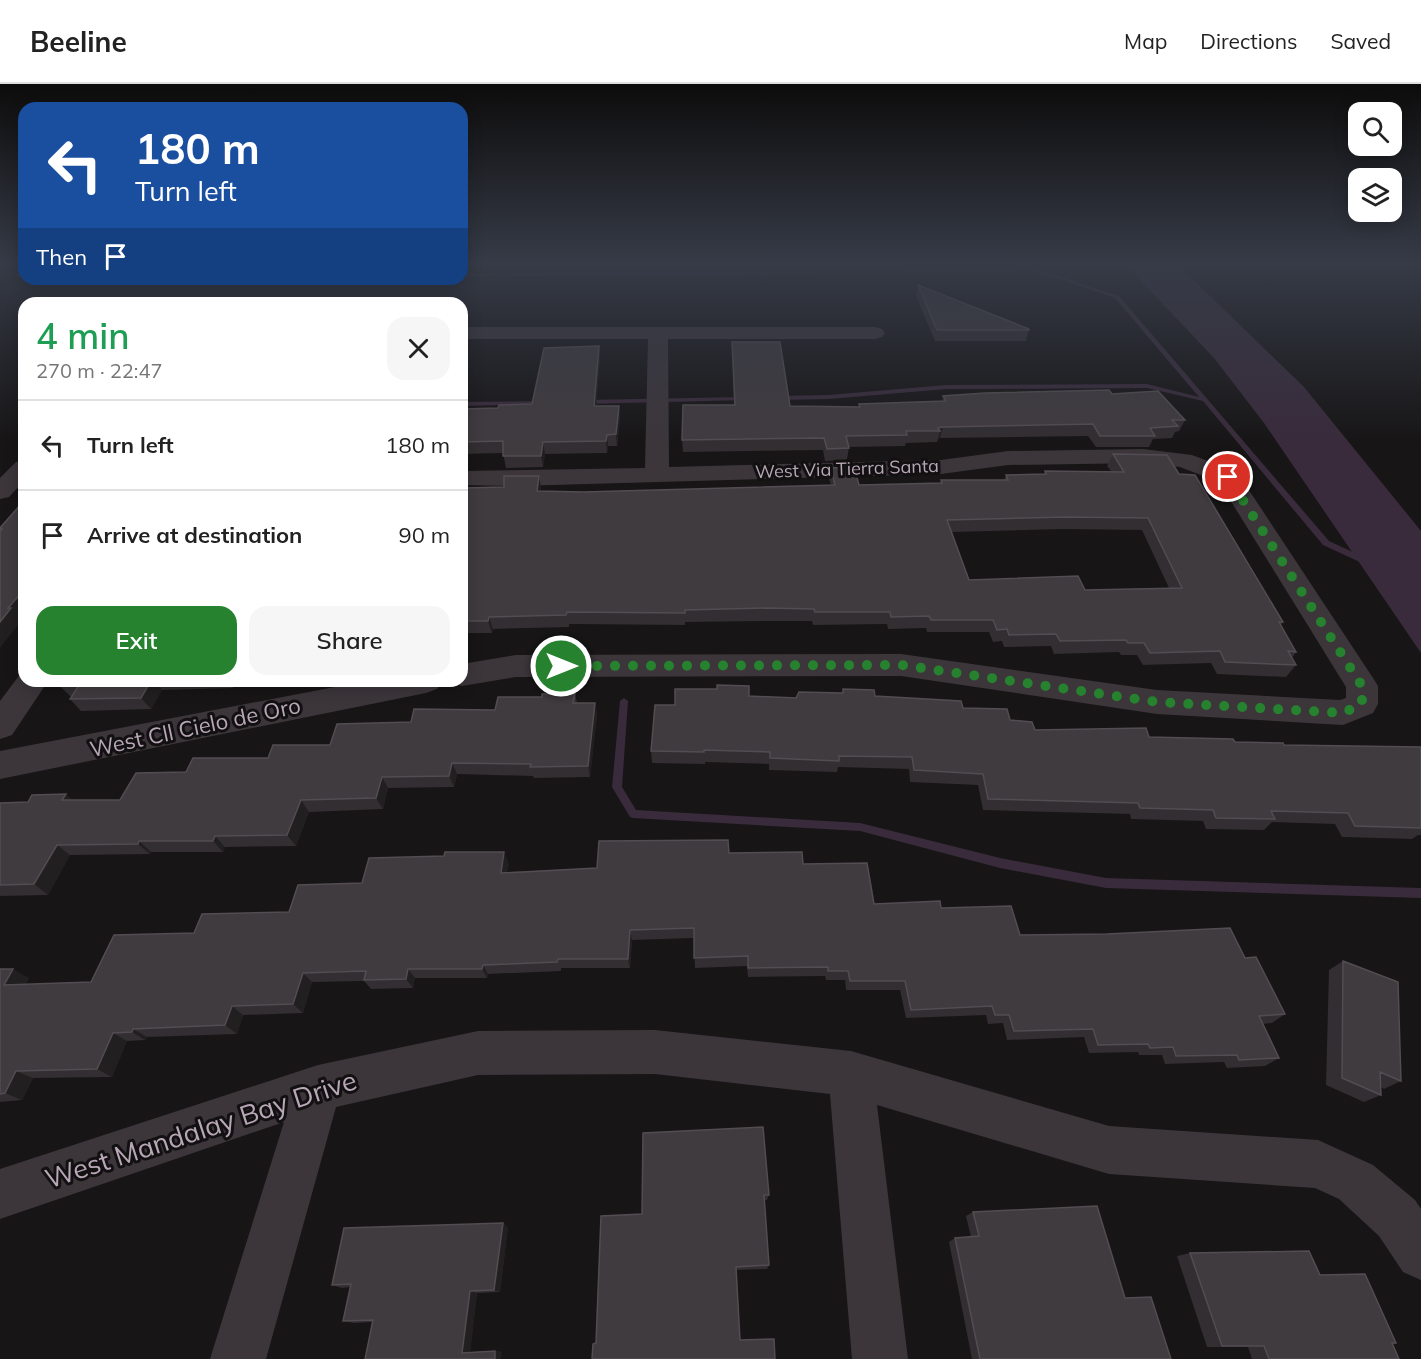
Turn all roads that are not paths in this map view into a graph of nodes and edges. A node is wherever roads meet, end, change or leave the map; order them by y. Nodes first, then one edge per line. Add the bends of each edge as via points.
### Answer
1 (468, 333) edge
2 (658, 333) junction
3 (875, 333) dead end
4 (18, 474) edge
5 (657, 475) junction
6 (468, 478) edge
7 (0, 492) edge
8 (468, 674) edge
9 (28, 687) edge
10 (396, 687) edge
11 (0, 726) edge
12 (0, 765) edge
13 (851, 1074) junction
14 (318, 1088) junction
15 (0, 1194) edge
16 (1421, 1254) edge
17 (238, 1359) edge
18 (880, 1359) edge

1 - 2 street
2 - 3 street
2 - 5 street
4 - 7 street
5 - 6 street, West Via Tierra Santa
5 - 8 street, West Via Tierra Santa via 941,467 1008,458 1143,456 1184,460 1228,477 1362,686 1362,704 1343,713 1157,702 901,665 516,666
9 - 11 street
10 - 12 street, West Cll Cielo de Oro
13 - 14 street, West Mandalay Bay Drive via 654,1052 478,1053
13 - 16 street, West Mandalay Bay Drive via 1109,1150 1318,1164 1356,1182 1397,1218
13 - 18 street
14 - 15 street, West Mandalay Bay Drive
14 - 17 street

